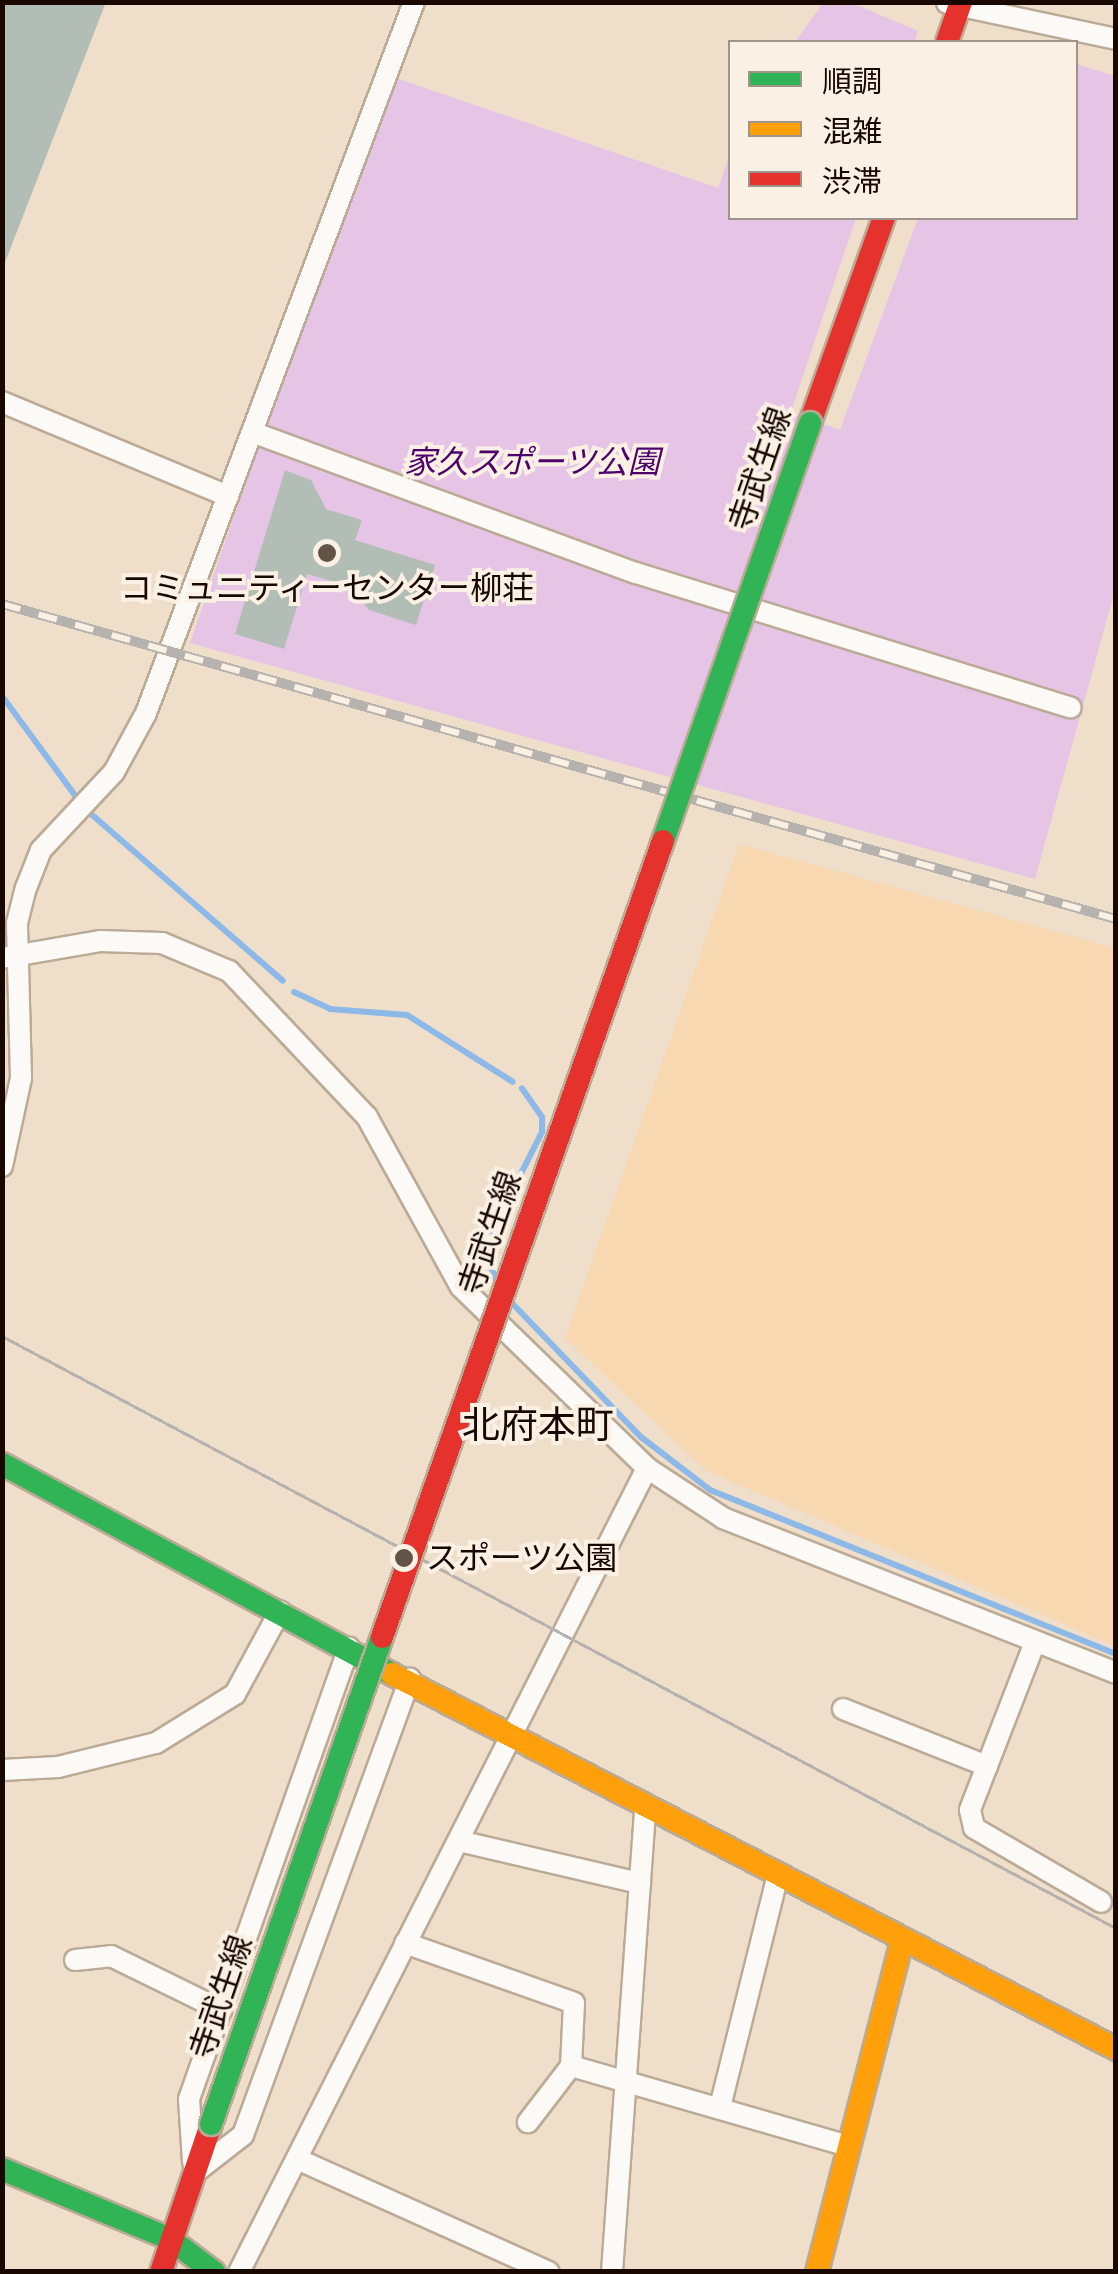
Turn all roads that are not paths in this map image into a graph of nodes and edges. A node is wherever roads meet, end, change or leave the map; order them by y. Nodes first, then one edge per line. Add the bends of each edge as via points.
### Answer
1 (414, 2) edge
2 (955, 4) edge
3 (1116, 38) edge
4 (947, 40) edge
5 (883, 220) edge
6 (2, 402) edge
7 (252, 432) junction
8 (228, 496) junction
9 (1072, 708) dead end
10 (10, 959) edge
11 (2, 1166) edge
12 (2, 1464) edge
13 (647, 1468) junction
14 (280, 1612) junction
15 (1034, 1642) junction
16 (349, 1647) junction
17 (1116, 1673) edge
18 (410, 1679) junction
19 (843, 1709) dead end
20 (514, 1733) junction
21 (987, 1766) junction
22 (2, 1770) edge
23 (646, 1810) junction
24 (460, 1841) junction
25 (777, 1878) junction
26 (640, 1883) junction
27 (1102, 1902) dead end
28 (902, 1941) junction
29 (404, 1943) junction
30 (74, 1960) dead end
31 (221, 2010) junction
32 (1116, 2049) edge
33 (571, 2066) junction
34 (631, 2082) junction
35 (720, 2106) junction
36 (528, 2122) dead end
37 (848, 2146) junction
38 (297, 2158) junction
39 (2, 2169) edge
40 (193, 2174) junction
41 (165, 2256) edge
42 (214, 2272) edge
43 (240, 2272) edge
44 (548, 2272) edge
45 (612, 2272) edge
46 (817, 2272) edge

1 - 7 street
2 - 3 street
2 - 4 main road
5 - 40 main road, 寺武生線, bridge
6 - 8 street
7 - 8 street
7 - 9 street via 636,573
8 - 10 street via 146,714 114,772 41,850
10 - 11 street via 21,1078
10 - 13 street via 100,941 162,943 228,971 368,1117 461,1288
12 - 14 main road
13 - 15 street via 722,1518
13 - 20 street
14 - 16 main road
14 - 22 street via 235,1694 156,1742 58,1767
15 - 17 street
15 - 21 street
16 - 18 main road
16 - 31 street
18 - 20 main road
18 - 40 street via 243,2136
19 - 21 street
20 - 23 main road
20 - 24 street
21 - 27 street via 970,1810 974,1828
23 - 25 main road
23 - 26 street
24 - 26 street
24 - 29 street
25 - 28 main road
25 - 35 street
26 - 34 street
28 - 32 main road
28 - 37 main road
29 - 33 street via 574,2002
29 - 38 street
30 - 31 street via 111,1956
31 - 40 street via 190,2099
33 - 34 street
33 - 36 street
34 - 35 street
34 - 45 street
35 - 37 street
37 - 46 main road
38 - 43 street
38 - 44 street
39 - 41 main road
40 - 41 main road, 寺武生線
41 - 42 main road

